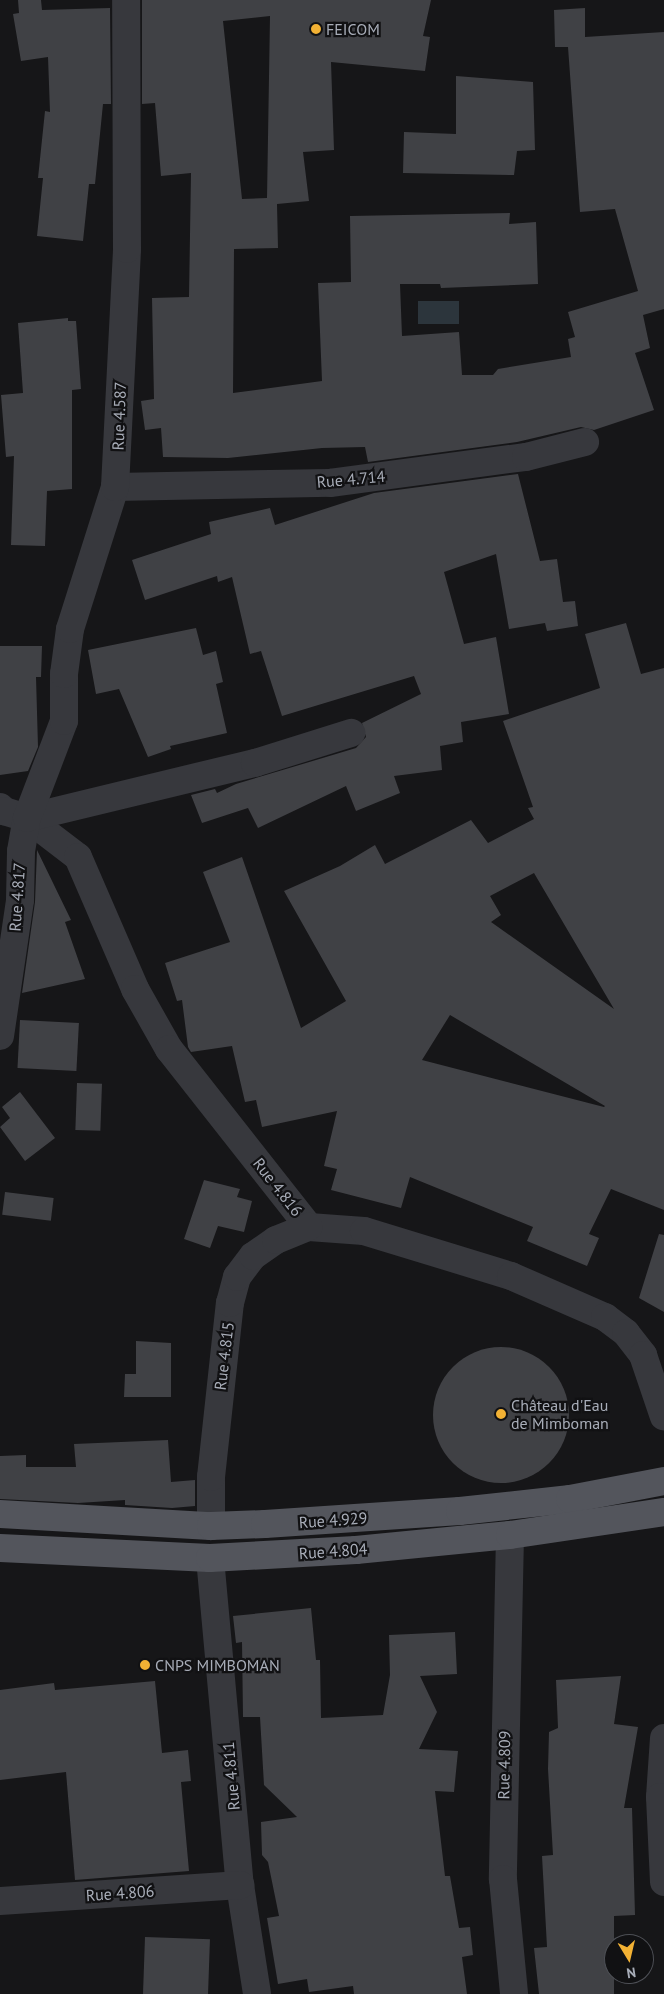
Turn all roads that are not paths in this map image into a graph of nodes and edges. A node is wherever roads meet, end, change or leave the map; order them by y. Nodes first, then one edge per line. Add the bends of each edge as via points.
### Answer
1 (126, 0) edge
2 (585, 442) dead end
3 (115, 487) junction
4 (351, 732) dead end
5 (0, 807) edge
6 (27, 818) junction
7 (0, 1036) edge
8 (310, 1227) junction
9 (662, 1400) edge
10 (664, 1481) edge
11 (664, 1512) edge
12 (0, 1514) edge
13 (211, 1526) junction
14 (510, 1536) junction
15 (0, 1548) edge
16 (210, 1558) junction
17 (664, 1738) edge
18 (664, 1882) edge
19 (240, 1886) junction
20 (0, 1901) edge
21 (257, 1994) edge
22 (514, 1994) edge

1 - 3 street, Rue 4.587 via 128,248
2 - 3 street, Rue 4.714 via 526,457 330,483
3 - 6 street, Rue 4.587 via 70,629 64,674 64,721
4 - 6 street via 255,763
5 - 6 street, Rue 4.816 via 4,812
6 - 7 street, Rue 4.817 via 21,851 20,900
6 - 8 street, Rue 4.816 via 78,857 135,989 169,1048
8 - 9 street, Rue 4.816 via 364,1231 511,1276 605,1317 626,1333 643,1355
8 - 13 street, Rue 4.815 via 276,1240 253,1256 237,1277 230,1303 212,1468
10 - 13 main road, Rue 4.929 via 570,1499 460,1511
11 - 14 main road, Rue 4.804
12 - 13 main road, Rue 4.929
14 - 16 main road, Rue 4.804 via 356,1550
14 - 22 street, Rue 4.809 via 503,1879
15 - 16 main road, Rue 4.804
16 - 19 street, Rue 4.811
17 - 18 street via 660,1796
19 - 20 street, Rue 4.806
19 - 21 street, Rue 4.811

